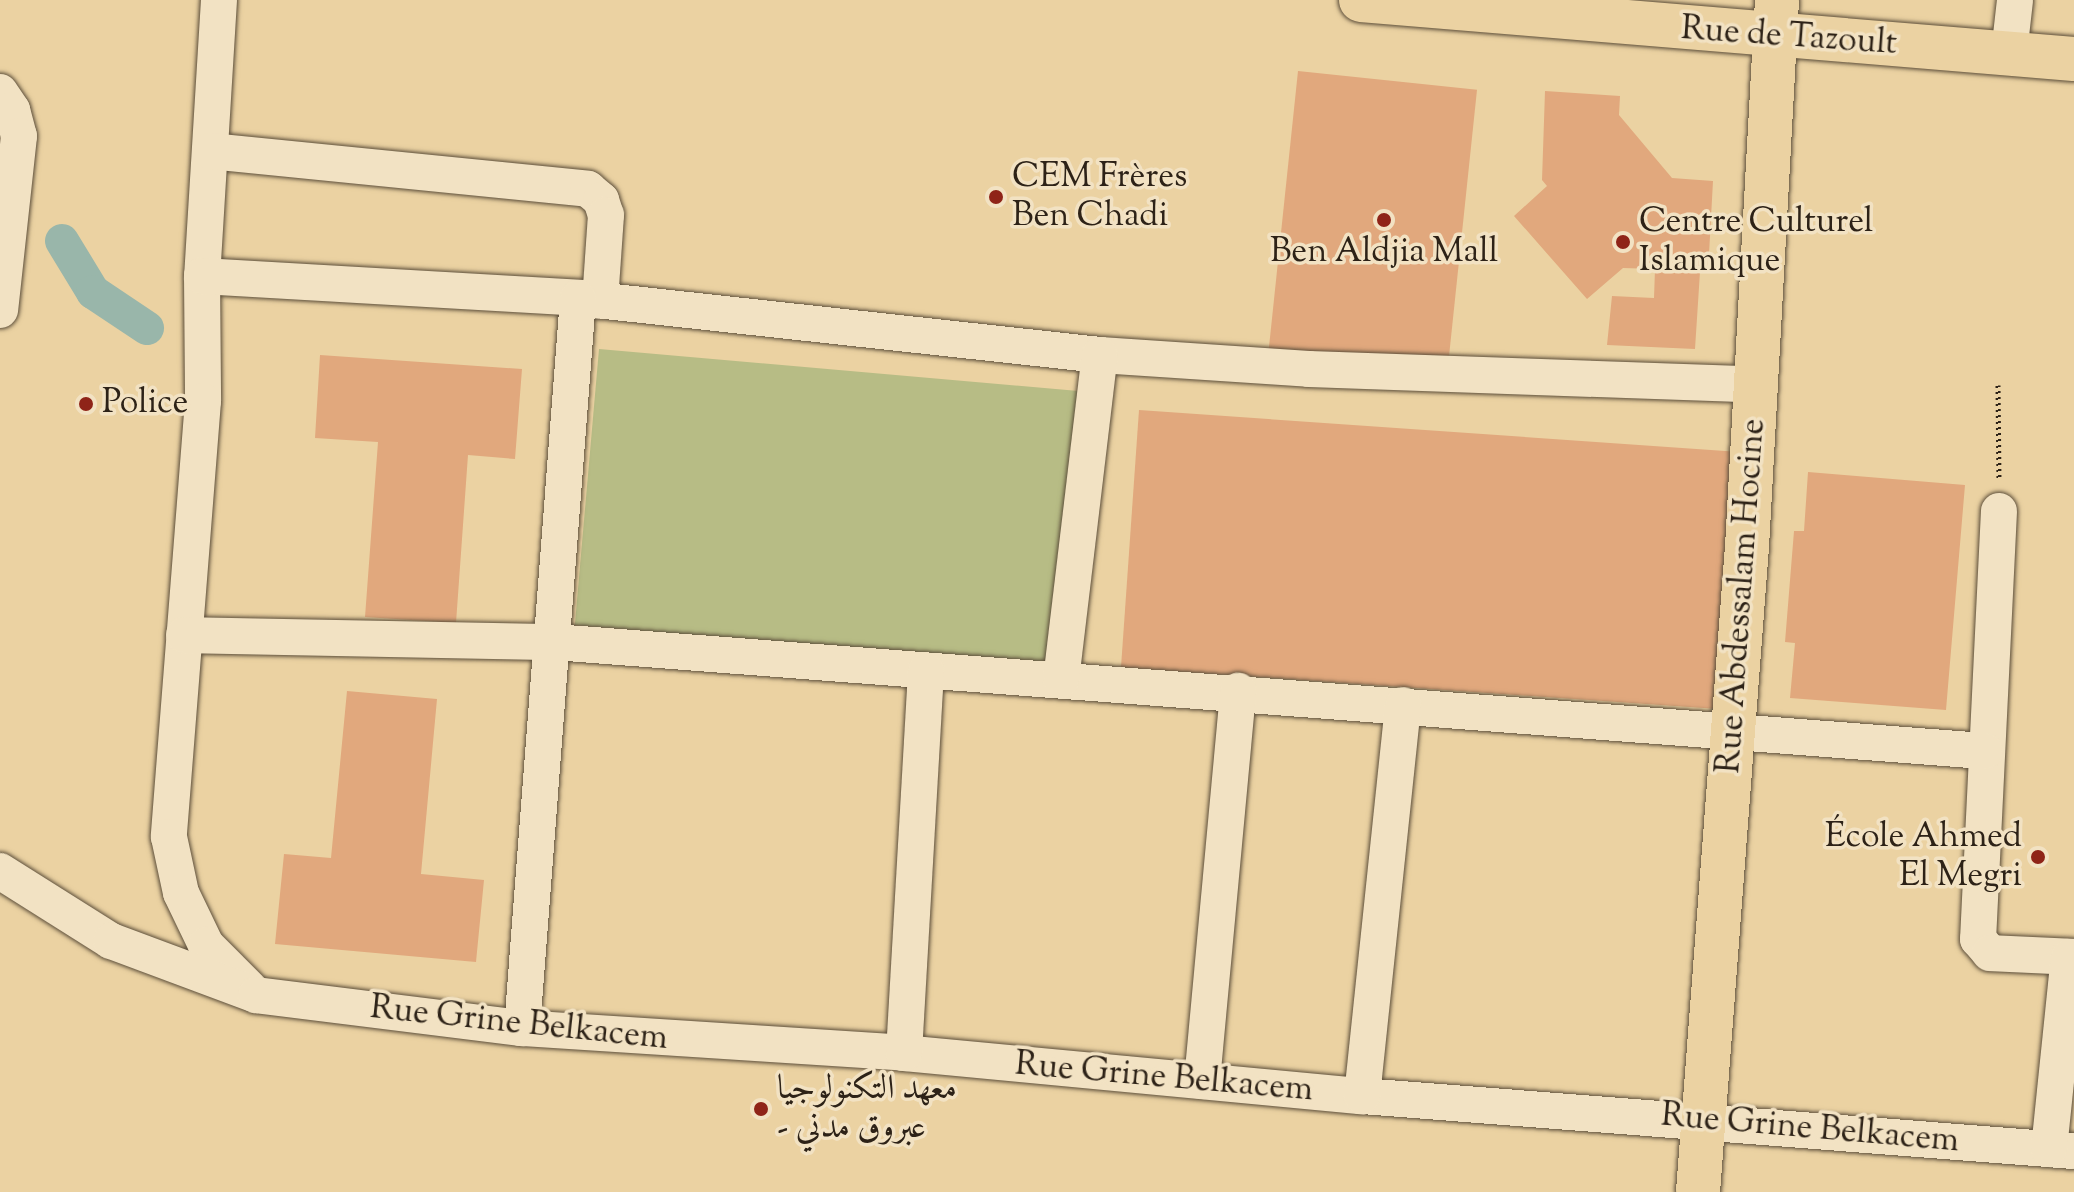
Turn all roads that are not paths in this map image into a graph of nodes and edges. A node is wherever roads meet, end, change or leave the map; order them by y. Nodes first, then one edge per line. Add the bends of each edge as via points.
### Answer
1 (219, 0) edge
2 (1361, 0) edge
3 (2015, 0) edge
4 (1776, 19) edge
5 (2009, 53) junction
6 (2074, 59) edge
7 (0, 92) edge
8 (210, 151) junction
9 (3, 257) edge
10 (202, 276) junction
11 (589, 300) junction
12 (0, 310) edge
13 (1100, 355) junction
14 (1756, 385) junction
15 (1999, 511) road end
16 (184, 635) junction
17 (554, 642) junction
18 (926, 671) junction
19 (1061, 680) junction
20 (1238, 691) junction
21 (1403, 705) junction
22 (1733, 735) junction
23 (1985, 751) junction
24 (0, 871) edge
25 (2071, 957) edge
26 (256, 995) junction
27 (522, 1028) junction
28 (904, 1053) junction
29 (1202, 1081) junction
30 (1362, 1096) junction
31 (1706, 1120) junction
32 (2061, 1150) edge
33 (1698, 1192) edge

1 - 8 street
2 - 4 main road, Rue de Tazoult
3 - 5 street
4 - 5 main road, Rue de Tazoult
4 - 14 main road, Rue Abdessalam Hocine
5 - 6 main road, Rue de Tazoult
7 - 9 street via 19,136
8 - 10 street
8 - 11 street via 588,189 601,200 606,215
9 - 12 street
10 - 11 street
10 - 16 street via 203,401
11 - 13 street
11 - 17 street
13 - 14 street via 1309,369
13 - 19 street
14 - 22 main road, Rue Abdessalam Hocine
15 - 23 street
16 - 17 street
16 - 26 street via 169,837 181,893 206,945
17 - 18 street
17 - 27 street
18 - 19 street
18 - 28 street
19 - 20 street
20 - 21 street
20 - 29 street
21 - 22 street
21 - 30 street
22 - 23 street
22 - 31 main road, Rue Abdessalam Hocine
23 - 25 street via 1980,945 1997,954
24 - 26 street, Rue Grine Belkacem via 111,941
25 - 32 street
26 - 27 street, Rue Grine Belkacem
27 - 28 street, Rue Grine Belkacem
28 - 29 street, Rue Grine Belkacem
29 - 30 street, Rue Grine Belkacem
30 - 31 street, Rue Grine Belkacem
31 - 32 street, Rue Grine Belkacem
31 - 33 main road, Rue Abdessalam Hocine

